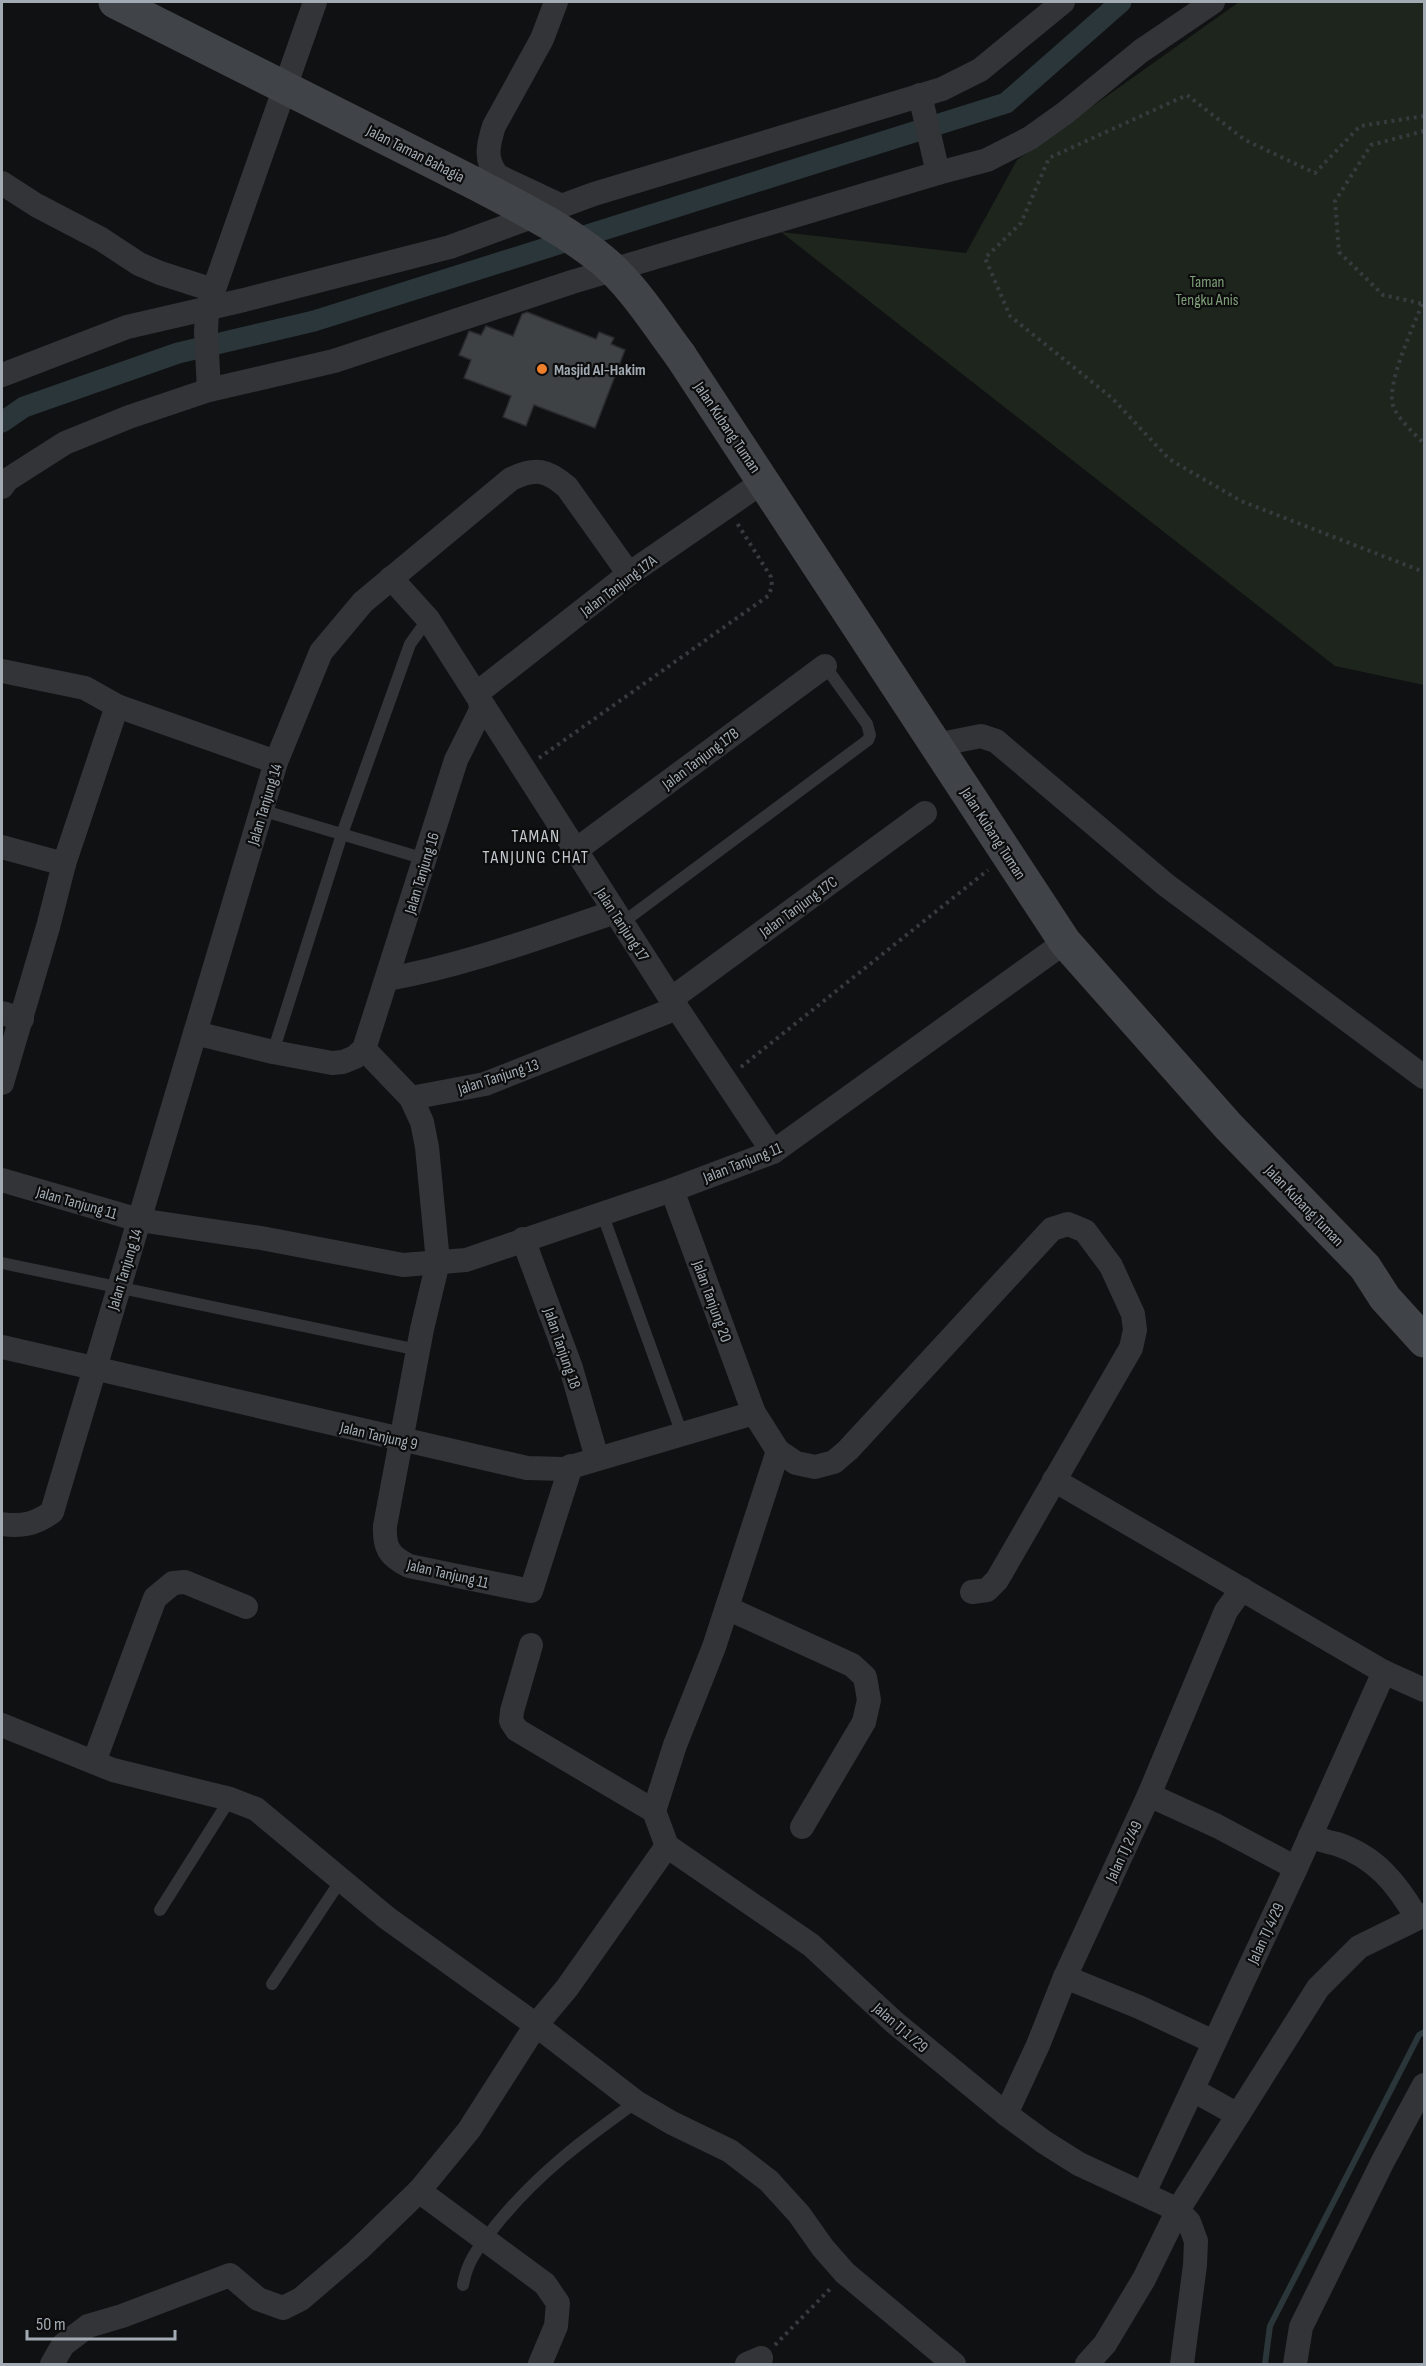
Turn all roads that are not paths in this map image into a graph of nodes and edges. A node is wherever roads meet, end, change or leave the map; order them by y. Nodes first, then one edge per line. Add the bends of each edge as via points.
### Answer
1 (115, 2) edge
2 (315, 2) edge
3 (556, 2) edge
4 (1063, 2) edge
5 (1213, 2) edge
6 (284, 87) junction
7 (922, 104) junction
8 (938, 172) junction
9 (2, 183) edge
10 (562, 206) junction
11 (209, 310) junction
12 (680, 355) joint
13 (2, 375) edge
14 (208, 380) junction
15 (764, 481) junction
16 (2, 487) edge
17 (629, 574) junction
18 (391, 578) junction
19 (428, 619) junction
20 (825, 666) joint
21 (2, 671) edge
22 (478, 697) junction
23 (117, 706) junction
24 (936, 745) junction
25 (276, 762) junction
26 (261, 810) junction
27 (925, 813) dead end
28 (342, 834) junction
29 (2, 847) edge
30 (576, 850) junction
31 (425, 859) junction
32 (64, 864) junction
33 (619, 917) junction
34 (1065, 942) junction
35 (388, 980) junction
36 (674, 1003) junction
37 (12, 1016) edge
38 (195, 1033) junction
39 (364, 1048) junction
40 (273, 1052) junction
41 (1425, 1077) edge
42 (2, 1083) edge
43 (411, 1098) junction
44 (773, 1152) junction
45 (2, 1180) edge
46 (672, 1190) junction
47 (602, 1213) junction
48 (139, 1220) junction
49 (523, 1239) junction
50 (438, 1262) junction
51 (2, 1263) edge
52 (1365, 1267) junction
53 (118, 1288) junction
54 (1425, 1318) edge
55 (1425, 1341) edge
56 (2, 1347) edge
57 (418, 1350) junction
58 (94, 1369) junction
59 (754, 1413) junction
60 (682, 1434) junction
61 (401, 1440) junction
62 (778, 1451) junction
63 (597, 1458) junction
64 (571, 1466) junction
65 (1054, 1480) junction
66 (2, 1524) edge
67 (1242, 1588) junction
68 (972, 1592) dead end
69 (246, 1607) dead end
70 (727, 1608) junction
71 (531, 1645) dead end
72 (1384, 1672) junction
73 (1425, 1690) edge
74 (2, 1725) edge
75 (94, 1762) junction
76 (1149, 1795) junction
77 (230, 1799) junction
78 (654, 1811) junction
79 (802, 1827) dead end
80 (1310, 1836) junction
81 (667, 1846) junction
82 (1296, 1868) junction
83 (341, 1880) junction
84 (160, 1910) dead end
85 (1421, 1916) edge
86 (1065, 1977) junction
87 (272, 1984) dead end
88 (536, 2025) junction
89 (1214, 2042) junction
90 (1425, 2085) edge
91 (1193, 2090) junction
92 (636, 2102) junction
93 (1006, 2114) junction
94 (1239, 2115) junction
95 (419, 2191) junction
96 (1144, 2193) junction
97 (1178, 2210) junction
98 (484, 2240) junction
99 (463, 2284) dead end
100 (52, 2364) edge
101 (540, 2364) edge
102 (954, 2364) edge
103 (1087, 2364) edge
104 (1182, 2364) edge
105 (1295, 2364) edge

1 - 6 main road, Jalan Taman Bahagia
2 - 6 street
3 - 10 street via 542,39 494,126 488,155 498,176
4 - 7 street via 980,70
5 - 8 street via 1141,51 1030,138 987,160
6 - 11 street
6 - 12 main road, Jalan Taman Bahagia, bridge via 474,183 550,225 602,260
7 - 8 street
7 - 10 street
8 - 14 street via 572,282 334,361
9 - 11 street via 160,273
10 - 11 street via 450,247
11 - 13 street via 127,327
11 - 14 street
12 - 15 main road, Jalan Kubang Tuman
14 - 16 street via 65,443
15 - 17 street, Jalan Tanjung 17A
15 - 24 main road, Jalan Kubang Tuman
17 - 18 street, Jalan Tanjung 14 via 567,487 555,476 539,471 511,479
17 - 22 street, Jalan Tanjung 17A
18 - 19 street, Jalan Tanjung 17
18 - 25 street, Jalan Tanjung 14 via 363,602 321,652
19 - 22 street, Jalan Tanjung 17
19 - 28 lane via 410,644
20 - 30 street, Jalan Tanjung 17B
20 - 33 lane via 867,724 868,740
21 - 23 street via 86,688
22 - 30 street, Jalan Tanjung 17
22 - 31 street, Jalan Tanjung 16 via 481,710 456,760
23 - 25 street
23 - 32 street
24 - 34 main road, Jalan Kubang Tuman
24 - 41 street via 981,736 996,741 1167,885
25 - 26 street, Jalan Tanjung 14
26 - 28 lane
26 - 38 street, Jalan Tanjung 14
27 - 36 street, Jalan Tanjung 17C
28 - 31 lane
28 - 40 lane
29 - 32 street
30 - 33 street, Jalan Tanjung 17
31 - 35 street, Jalan Tanjung 16
32 - 37 street via 48,927
33 - 35 street
33 - 36 street, Jalan Tanjung 17
34 - 44 street, Jalan Tanjung 11
34 - 52 main road, Jalan Kubang Tuman via 1229,1127
35 - 39 street, Jalan Tanjung 16
36 - 43 street, Jalan Tanjung 13 via 485,1084
36 - 44 street, Jalan Tanjung 17
37 - 42 street
38 - 40 street
38 - 48 street, Jalan Tanjung 14
39 - 40 street via 355,1058 332,1063
39 - 43 street
43 - 50 street via 428,1147
44 - 46 street, Jalan Tanjung 11
45 - 48 street, Jalan Tanjung 11
46 - 47 street, Jalan Tanjung 11
46 - 59 street, Jalan Tanjung 20
47 - 49 street, Jalan Tanjung 11
47 - 60 lane
48 - 50 street, Jalan Tanjung 11 via 403,1265
48 - 53 street, Jalan Tanjung 14
49 - 50 street, Jalan Tanjung 11 via 466,1260
49 - 63 street, Jalan Tanjung 18 via 571,1368
50 - 57 street, Jalan Tanjung 11
51 - 53 lane
52 - 54 main road, Jalan Kubang Tuman via 1396,1289
52 - 55 main road, Jalan Kubang Tuman via 1385,1298
53 - 57 lane
53 - 58 street, Jalan Tanjung 14
56 - 58 street, Jalan Tanjung 9
57 - 61 street, Jalan Tanjung 11
58 - 61 street, Jalan Tanjung 9
58 - 66 street, Jalan Tanjung 14 via 52,1512 18,1526
59 - 60 street, Jalan Tanjung 9
59 - 62 street, Jalan Tanjung 20
60 - 63 street, Jalan Tanjung 9
61 - 64 street, Jalan Tanjung 9 via 527,1468
61 - 64 street, Jalan Tanjung 11 via 385,1526 388,1548 396,1559 409,1566 531,1591
62 - 65 street via 795,1463 815,1467 834,1462 1052,1229 1068,1224 1085,1231 1111,1266 1133,1314 1135,1330 1131,1348
62 - 70 street
63 - 64 street, Jalan Tanjung 9
65 - 67 street
65 - 68 street via 997,1580 987,1590
67 - 72 street
67 - 76 street, Jalan TJ 2/49 via 1226,1611
69 - 75 street via 185,1582 173,1582 155,1598
70 - 78 street
70 - 79 street via 852,1665 866,1677 869,1700 864,1722
71 - 78 street via 512,1711 517,1730
72 - 73 street
72 - 80 street, Jalan TJ 4/29
74 - 75 street
75 - 77 street
76 - 82 street
76 - 86 street, Jalan TJ 2/49
77 - 83 street via 256,1809
77 - 84 lane
78 - 81 street
80 - 82 street, Jalan TJ 4/29
80 - 85 street via 1358,1854 1380,1868
81 - 88 street via 586,1962
81 - 93 street, Jalan TJ 1 /29 via 811,1945 894,2022
82 - 89 street, Jalan TJ 4/29
83 - 87 lane
83 - 88 street via 396,1925
85 - 94 street via 1359,1947 1318,1988
86 - 89 street
86 - 93 street, Jalan TJ 2/49
88 - 92 street
88 - 95 street via 469,2130
89 - 91 street, Jalan TJ 4/29
90 - 105 street via 1300,2327
91 - 94 street
91 - 96 street, Jalan TJ 4/29
92 - 98 lane via 540,2175
92 - 102 street via 730,2151 769,2181 845,2272
93 - 96 street, Jalan TJ 1 /29 via 1079,2164
94 - 97 street
95 - 98 street
95 - 100 street via 301,2299 282,2308 258,2299 230,2275 88,2326 63,2345
96 - 97 street, Jalan TJ 1 /29
97 - 103 street via 1105,2344
97 - 104 street via 1189,2222 1196,2241
98 - 99 lane via 471,2257
98 - 101 street via 544,2284 558,2303 556,2326

